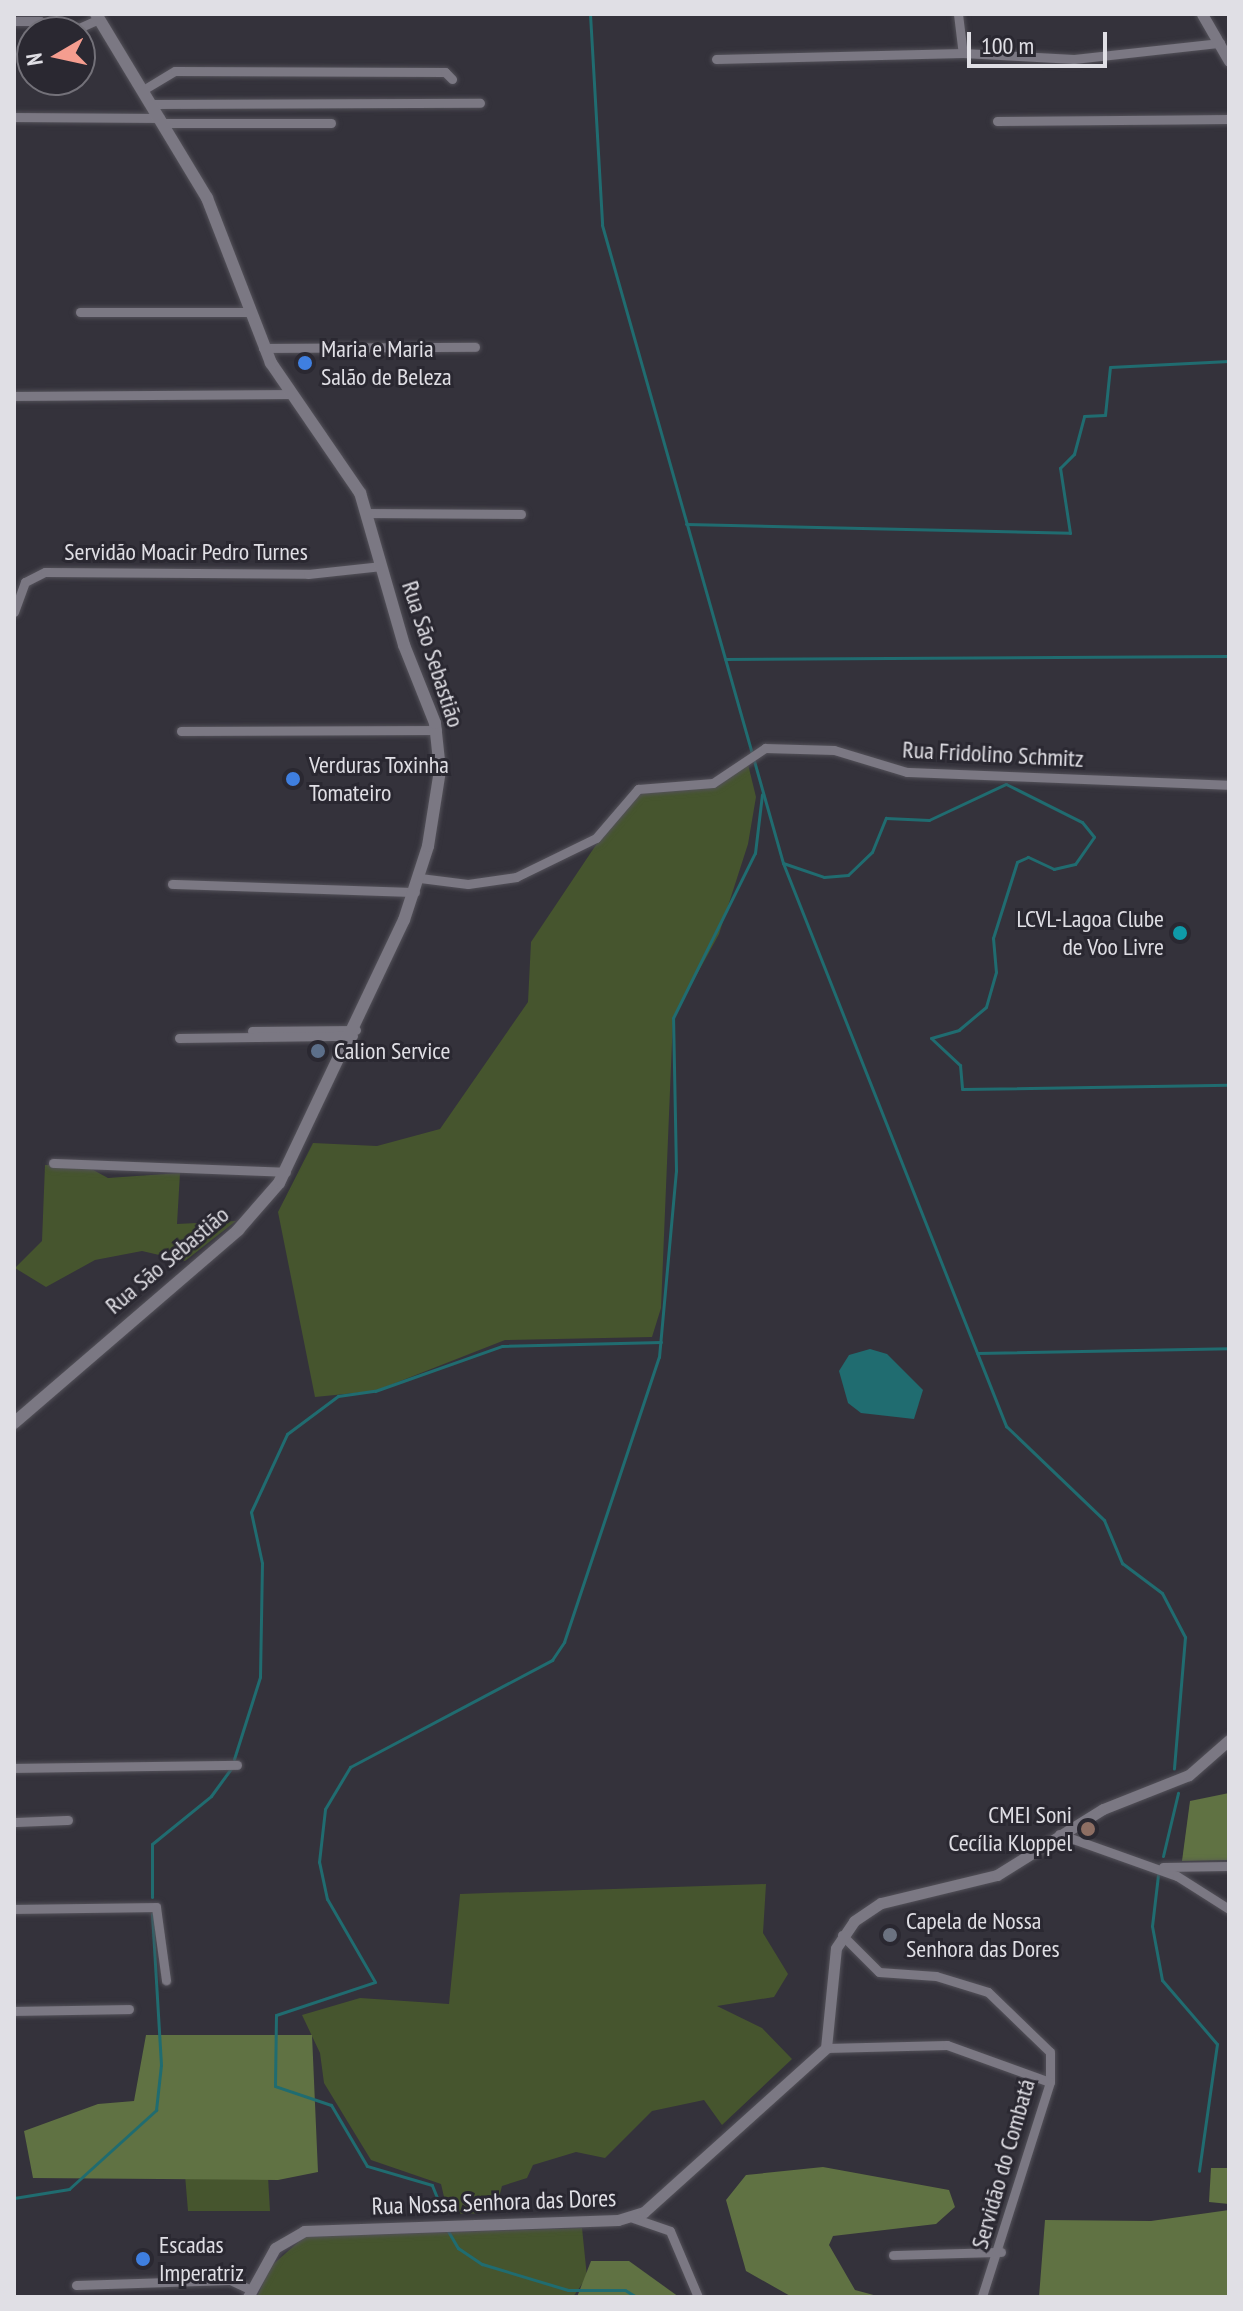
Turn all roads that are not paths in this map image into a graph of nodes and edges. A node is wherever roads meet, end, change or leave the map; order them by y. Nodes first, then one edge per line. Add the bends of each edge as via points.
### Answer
1 (958, 14) edge
2 (1202, 14) edge
3 (98, 16) edge
4 (1220, 43) junction
5 (963, 53) junction
6 (716, 59) dead end
7 (1229, 61) edge
8 (452, 79) dead end
9 (143, 90) junction
10 (480, 103) dead end
11 (152, 104) junction
12 (14, 117) edge
13 (1229, 119) edge
14 (162, 121) junction
15 (997, 121) dead end
16 (331, 123) dead end
17 (80, 312) dead end
18 (247, 312) junction
19 (475, 347) dead end
20 (263, 348) junction
21 (291, 394) junction
22 (14, 396) edge
23 (368, 513) junction
24 (521, 514) dead end
25 (382, 566) junction
26 (14, 612) edge
27 (437, 730) junction
28 (181, 731) dead end
29 (1229, 785) edge
30 (420, 878) junction
31 (172, 884) dead end
32 (415, 892) junction
33 (252, 1031) dead end
34 (355, 1033) junction
35 (179, 1038) dead end
36 (53, 1163) dead end
37 (286, 1172) junction
38 (14, 1423) edge
39 (1229, 1740) edge
40 (237, 1765) dead end
41 (14, 1768) edge
42 (68, 1820) dead end
43 (14, 1822) edge
44 (1059, 1834) junction
45 (1229, 1866) edge
46 (1156, 1868) junction
47 (14, 1909) edge
48 (1229, 1909) edge
49 (842, 1935) junction
50 (166, 1980) dead end
51 (129, 2009) dead end
52 (14, 2011) edge
53 (826, 2048) junction
54 (1050, 2082) junction
55 (633, 2218) junction
56 (1001, 2252) junction
57 (893, 2255) dead end
58 (76, 2285) dead end
59 (249, 2294) edge
60 (698, 2297) edge
61 (982, 2297) edge

1 - 5 street
2 - 4 street
3 - 9 main road, Rua São Sebastião
4 - 5 street via 1085,58
4 - 7 street
5 - 6 street
8 - 9 street via 445,72 175,71
9 - 11 main road, Rua São Sebastião
10 - 11 street
11 - 14 main road, Rua São Sebastião
12 - 14 street
13 - 15 street
14 - 16 street
14 - 18 main road, Rua São Sebastião via 214,213
17 - 18 street
18 - 20 main road, Rua São Sebastião
19 - 20 street
20 - 21 main road, Rua São Sebastião
21 - 22 street
21 - 23 main road, Rua São Sebastião via 351,476
23 - 24 street
23 - 25 main road, Rua São Sebastião
25 - 26 street, Servidão Moacir Pedro Turnes via 308,574 45,572 25,582
25 - 27 main road, Rua São Sebastião
27 - 28 street
27 - 30 main road, Rua São Sebastião via 439,789
29 - 30 street, Rua Fridolino Schmitz via 907,772 834,750 754,751 713,783 638,789 600,835 516,877 468,884
30 - 32 main road, Rua São Sebastião
31 - 32 street
32 - 34 main road, Rua São Sebastião
33 - 34 street
34 - 35 street
34 - 37 main road, Rua São Sebastião
36 - 37 street
37 - 38 main road, Rua São Sebastião via 238,1230
39 - 44 street via 1174,1784 1103,1809
40 - 41 street
42 - 43 street
44 - 46 street
44 - 49 street via 987,1879 881,1903
45 - 46 street
46 - 48 street
47 - 50 street via 156,1907
49 - 53 street
49 - 54 street, Servidão do Combatá via 879,1972 936,1976 1003,2002 1046,2045
51 - 52 street
53 - 54 street via 940,2044
53 - 55 street, Rua Nossa Senhora das Dores
54 - 56 street, Servidão do Combatá
55 - 59 street, Rua Nossa Senhora das Dores via 304,2231 275,2248
55 - 60 street via 670,2231
56 - 57 street
56 - 61 street, Servidão do Combatá
58 - 59 street via 230,2280

